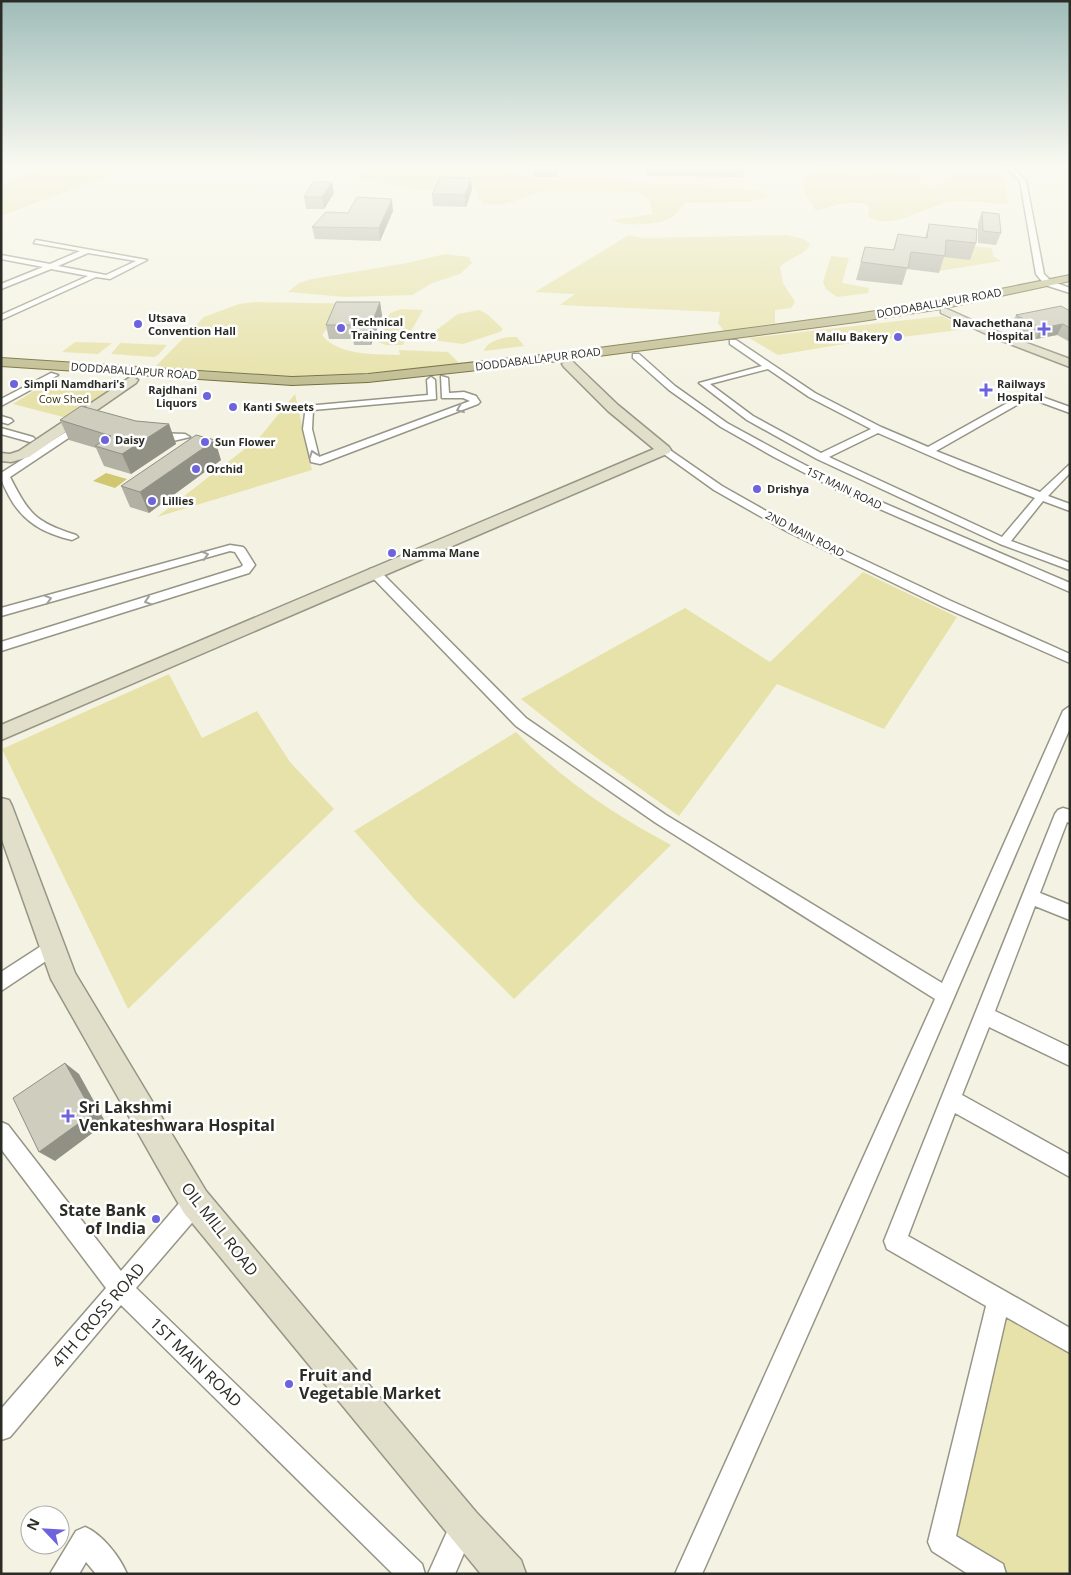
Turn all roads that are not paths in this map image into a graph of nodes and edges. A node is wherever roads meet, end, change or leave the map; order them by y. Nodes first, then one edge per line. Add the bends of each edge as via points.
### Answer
1 (1034, 238) edge
2 (36, 242) dead end
3 (89, 250) junction
4 (1, 257) edge
5 (14, 259) junction
6 (1, 265) edge
7 (51, 266) junction
8 (95, 275) junction
9 (1048, 283) junction
10 (1068, 286) edge
11 (1, 287) edge
12 (945, 311) junction
13 (1, 318) edge
14 (733, 342) junction
15 (636, 356) junction
16 (1, 362) edge
17 (1070, 363) edge
18 (568, 364) junction
19 (771, 366) junction
20 (1, 371) edge
21 (473, 371) junction
22 (54, 374) junction
23 (437, 379) junction
24 (132, 380) junction
25 (445, 396) junction
26 (433, 397) junction
27 (1, 403) edge
28 (1070, 410) edge
29 (878, 429) junction
30 (1, 431) edge
31 (145, 435) edge
32 (185, 437) dead end
33 (30, 439) dead end
34 (664, 450) junction
35 (929, 450) junction
36 (28, 456) junction
37 (1, 457) edge
38 (821, 457) junction
39 (1070, 467) edge
40 (1040, 497) junction
41 (1070, 508) edge
42 (72, 537) dead end
43 (1004, 542) junction
44 (1070, 567) edge
45 (374, 572) junction
46 (1070, 588) edge
47 (1, 612) edge
48 (1, 647) edge
49 (1070, 659) edge
50 (1070, 711) edge
51 (1, 733) edge
52 (1, 806) edge
53 (1070, 817) edge
54 (9, 848) edge
55 (1030, 897) junction
56 (1070, 913) edge
57 (52, 947) junction
58 (1, 983) edge
59 (945, 995) junction
60 (984, 1015) junction
61 (1070, 1057) edge
62 (951, 1100) junction
63 (1, 1132) edge
64 (1070, 1167) edge
65 (195, 1202) junction
66 (121, 1289) junction
67 (999, 1300) junction
68 (1070, 1341) edge
69 (1, 1428) edge
70 (463, 1526) junction
71 (63, 1574) edge
72 (114, 1574) edge
73 (412, 1574) edge
74 (441, 1574) edge
75 (507, 1574) edge
76 (688, 1574) edge
77 (993, 1574) edge

1 - 9 street via 1040,274
2 - 3 street
3 - 7 street
3 - 8 street via 144,260 106,277
4 - 5 street
5 - 6 street
5 - 7 street
7 - 8 street
7 - 11 street
8 - 13 street
9 - 10 main road, DODDABALLAPUR ROAD
9 - 21 main road, DODDABALLAPUR ROAD via 856,318
10 - 12 main road, DODDABALLAPUR ROAD
12 - 14 main road, DODDABALLAPUR ROAD
12 - 17 street
14 - 15 main road, DODDABALLAPUR ROAD
14 - 19 street
15 - 18 main road, DODDABALLAPUR ROAD
15 - 46 street, 1ST MAIN ROAD via 672,388 724,425 778,456 856,495
16 - 21 main road, DODDABALLAPUR ROAD via 292,381
18 - 21 main road, DODDABALLAPUR ROAD
18 - 34 street, 2ND MAIN ROAD via 613,408
19 - 29 street via 812,395
19 - 38 street via 703,384 750,418
20 - 22 main road, DODDABALLAPUR ROAD
21 - 23 main road, DODDABALLAPUR ROAD
22 - 24 main road, DODDABALLAPUR ROAD
22 - 27 street
23 - 24 main road, DODDABALLAPUR ROAD via 282,390
23 - 25 street
23 - 26 street
24 - 36 street via 86,420
25 - 26 street
25 -> 26 street via 464,395 475,402 316,462 309,443 309,408
28 - 35 street via 1028,395
29 - 35 street
29 - 38 street
30 - 33 street
31 - 32 street
34 - 45 street
34 - 49 street, 2ND MAIN ROAD via 718,488 792,530
35 - 40 street
36 - 37 street
36 - 42 street via 4,476 23,512 41,527
38 - 43 street
39 - 40 street
40 - 41 street
40 - 43 street
43 - 44 street
45 - 51 street
45 - 59 street via 521,722 661,819
47 -> 48 street via 230,548 239,549 248,565 245,570
50 - 59 street
52 - 54 street, OIL MILL ROAD
53 - 55 street via 1063,814
54 - 57 street, OIL MILL ROAD
55 - 56 street
55 - 60 street
57 - 58 street
57 - 65 street, OIL MILL ROAD via 64,979
59 - 76 street
60 - 61 street
60 - 62 street
62 - 64 street
62 - 67 street via 895,1241
63 - 66 street, 1ST MAIN ROAD
65 - 66 street, 4TH CROSS ROAD
65 - 70 street, OIL MILL ROAD
66 - 69 street, 4TH CROSS ROAD
66 - 73 street, 1ST MAIN ROAD
67 - 68 street
67 - 77 street via 942,1542
70 - 74 street
70 - 75 street, OIL MILL ROAD
71 - 72 street via 85,1540

